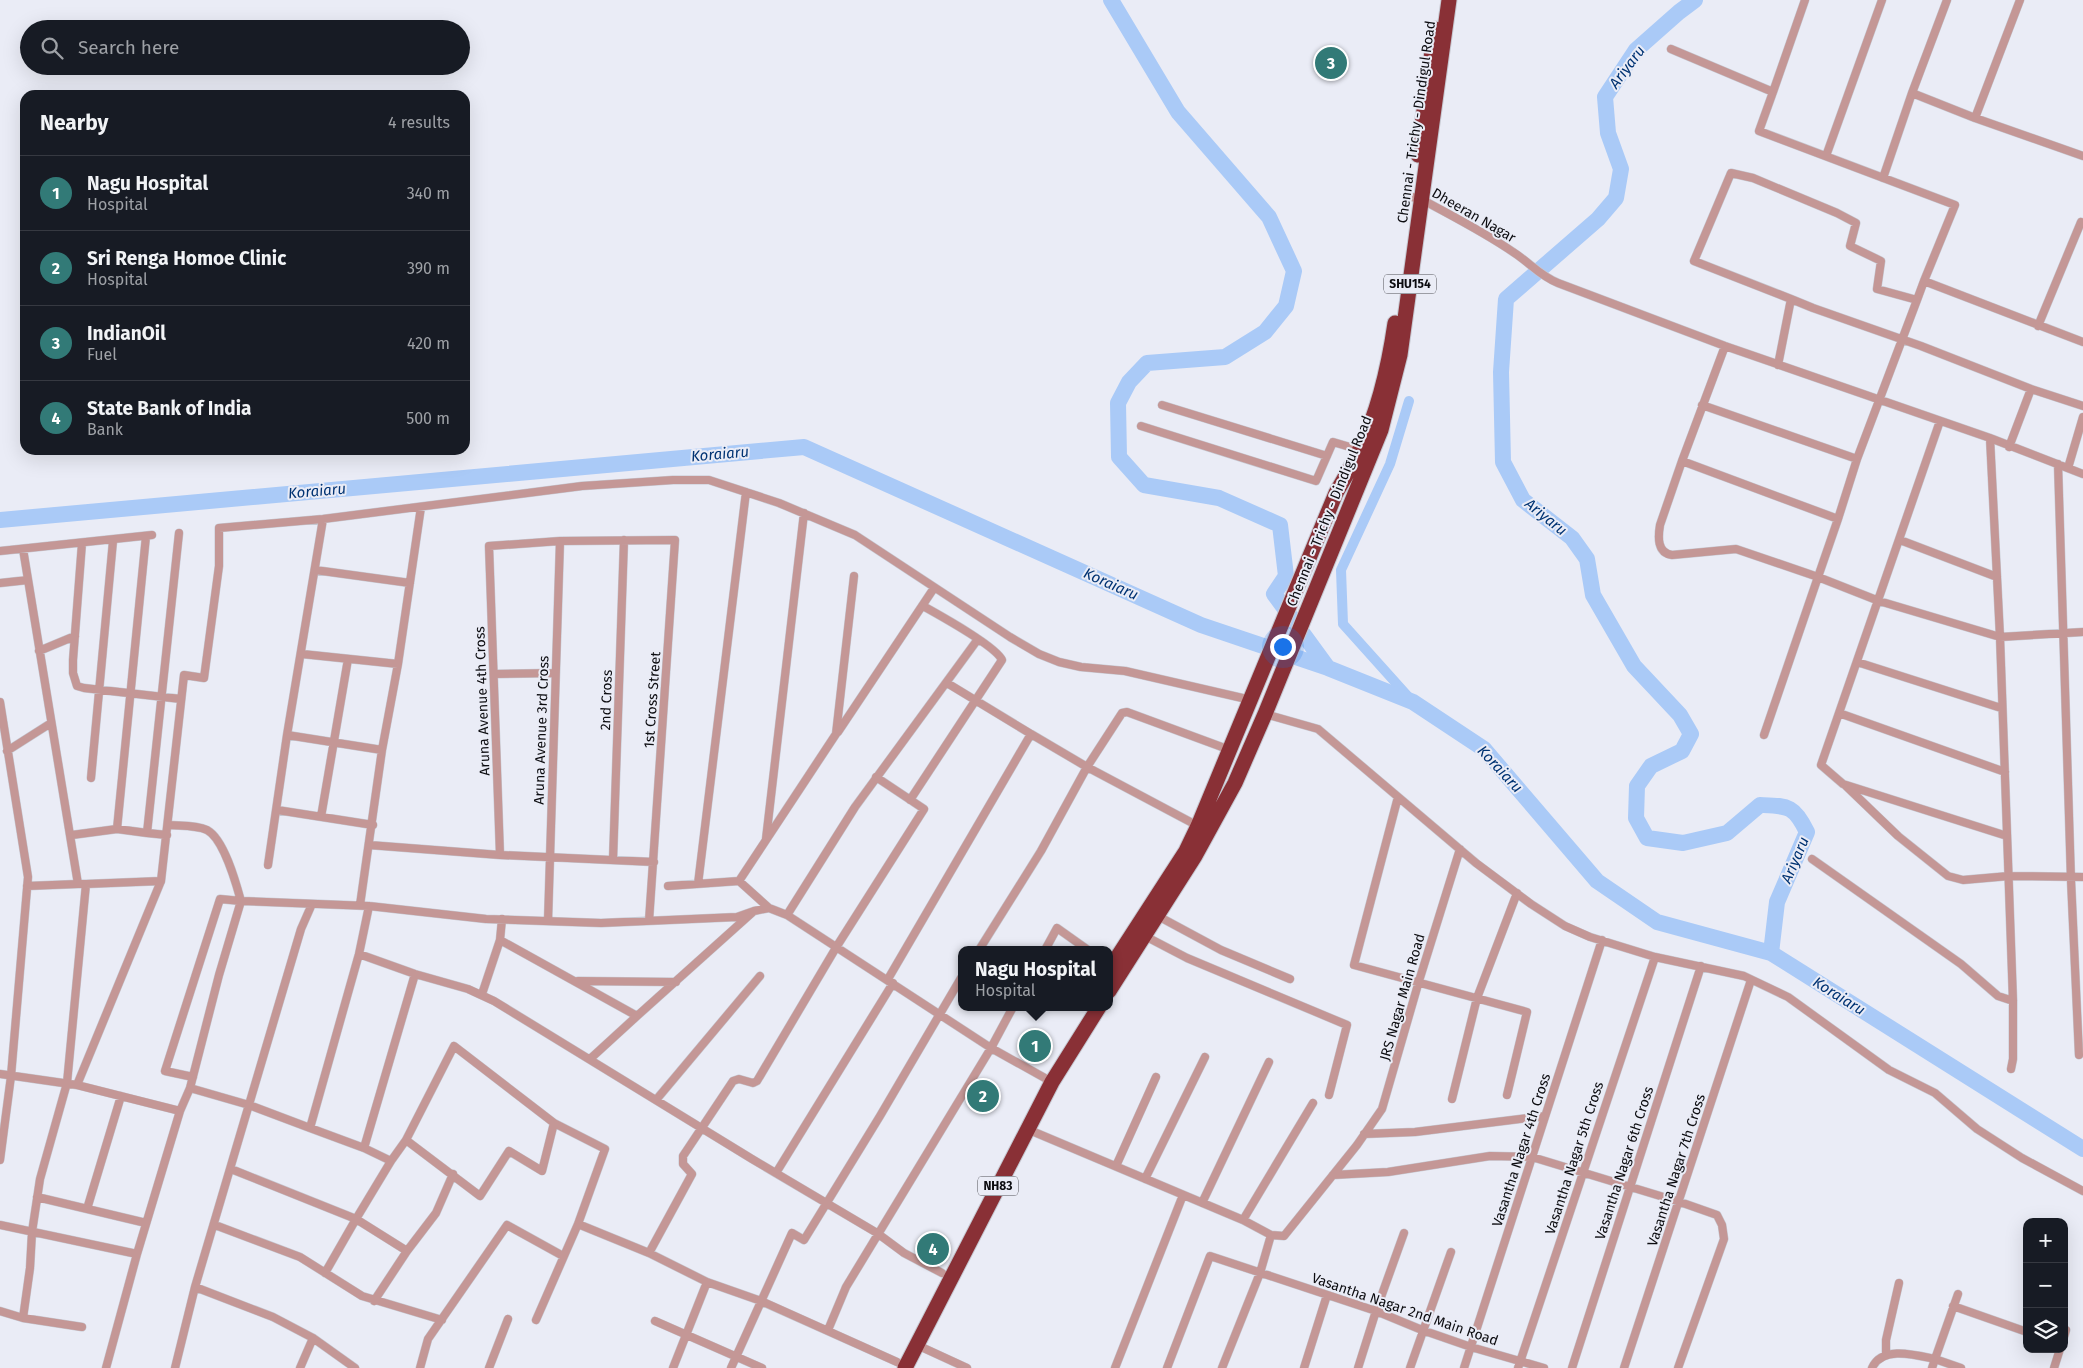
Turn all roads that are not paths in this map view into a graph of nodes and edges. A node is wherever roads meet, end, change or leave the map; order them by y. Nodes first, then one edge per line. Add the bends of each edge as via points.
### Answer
1 (1439, 0) edge
2 (1449, 0) edge
3 (1805, 0) edge
4 (1882, 0) edge
5 (1947, 0) edge
6 (2020, 0) edge
7 (1671, 49) dead end
8 (1772, 92) junction
9 (1912, 93) junction
10 (1975, 118) junction
11 (1826, 156) junction
12 (2083, 156) edge
13 (1883, 178) junction
14 (1417, 198) junction
15 (2082, 222) dead end
16 (1924, 281) junction
17 (1791, 299) junction
18 (1917, 300) junction
19 (2038, 326) junction
20 (1901, 340) junction
21 (2083, 342) edge
22 (1724, 346) junction
23 (1778, 365) junction
24 (2031, 389) junction
25 (1879, 400) junction
26 (1162, 405) dead end
27 (1702, 405) junction
28 (2083, 406) edge
29 (2083, 417) edge
30 (1940, 421) junction
31 (1141, 426) dead end
32 (1990, 438) junction
33 (2009, 447) junction
34 (1360, 450) junction
35 (1327, 456) junction
36 (1857, 460) junction
37 (1682, 461) junction
38 (2058, 464) junction
39 (2068, 468) junction
40 (2083, 474) edge
41 (746, 492) junction
42 (422, 507) junction
43 (804, 513) junction
44 (323, 519) junction
45 (1838, 519) junction
46 (179, 533) dead end
47 (624, 540) junction
48 (1900, 540) junction
49 (113, 541) junction
50 (560, 541) junction
51 (82, 543) junction
52 (23, 549) junction
53 (0, 551) edge
54 (315, 570) junction
55 (854, 576) dead end
56 (1818, 577) junction
57 (1997, 577) junction
58 (28, 580) junction
59 (0, 583) edge
60 (410, 583) junction
61 (934, 588) junction
62 (1879, 601) junction
63 (923, 606) junction
64 (2083, 632) edge
65 (2063, 633) junction
66 (75, 636) junction
67 (2000, 637) junction
68 (978, 639) junction
69 (39, 651) junction
70 (302, 654) junction
71 (348, 659) junction
72 (1857, 662) junction
73 (398, 664) junction
74 (555, 673) junction
75 (494, 674) junction
76 (947, 683) junction
77 (100, 690) junction
78 (132, 694) junction
79 (1253, 696) junction
80 (161, 697) junction
81 (181, 699) junction
82 (975, 700) junction
83 (0, 702) edge
84 (1267, 708) junction
85 (2001, 708) junction
86 (1839, 713) junction
87 (51, 723) junction
88 (836, 734) junction
89 (1031, 734) junction
90 (287, 735) junction
91 (1764, 735) dead end
92 (335, 742) junction
93 (382, 750) junction
94 (1230, 750) junction
95 (7, 751) junction
96 (1087, 767) junction
97 (2005, 772) junction
98 (876, 777) junction
99 (91, 778) dead end
100 (1843, 784) junction
101 (1398, 796) junction
102 (910, 800) junction
103 (277, 810) junction
104 (321, 817) junction
105 (168, 824) junction
106 (373, 824) junction
107 (1198, 826) junction
108 (117, 829) junction
109 (147, 833) junction
110 (167, 835) junction
111 (72, 836) junction
112 (2007, 836) junction
113 (765, 841) junction
114 (369, 845) junction
115 (1460, 849) junction
116 (500, 855) junction
117 (550, 856) junction
118 (613, 860) junction
119 (1812, 860) dead end
120 (654, 862) junction
121 (268, 865) dead end
122 (2008, 876) junction
123 (2071, 876) junction
124 (2083, 877) edge
125 (161, 881) junction
126 (738, 881) junction
127 (82, 884) junction
128 (698, 884) junction
129 (27, 886) junction
130 (668, 886) dead end
131 (1517, 893) junction
132 (241, 901) junction
133 (312, 904) junction
134 (360, 906) junction
135 (369, 906) junction
136 (769, 908) junction
137 (754, 911) junction
138 (787, 915) junction
139 (1156, 915) junction
140 (502, 919) junction
141 (548, 921) junction
142 (649, 921) junction
143 (1138, 932) junction
144 (500, 940) junction
145 (1602, 940) junction
146 (837, 946) junction
147 (982, 946) edge
148 (1047, 946) edge
149 (1083, 946) edge
150 (358, 954) junction
151 (1655, 957) junction
152 (1113, 963) edge
153 (1701, 966) junction
154 (415, 974) junction
155 (760, 976) dead end
156 (1290, 979) dead end
157 (1751, 980) junction
158 (890, 981) junction
159 (1418, 981) junction
160 (575, 982) junction
161 (676, 982) junction
162 (958, 983) edge
163 (1113, 983) edge
164 (482, 994) junction
165 (1477, 998) junction
166 (2013, 1001) junction
167 (1011, 1011) edge
168 (1084, 1011) edge
169 (1095, 1011) edge
170 (939, 1013) junction
171 (638, 1016) junction
172 (991, 1048) junction
173 (2079, 1055) dead end
174 (1205, 1057) dead end
175 (590, 1059) junction
176 (1269, 1062) dead end
177 (2011, 1070) dead end
178 (0, 1074) edge
179 (11, 1076) junction
180 (193, 1077) junction
181 (1156, 1077) dead end
182 (1048, 1080) junction
183 (67, 1084) junction
184 (77, 1085) junction
185 (190, 1088) junction
186 (1329, 1095) dead end
187 (1507, 1095) dead end
188 (121, 1096) junction
189 (1452, 1099) dead end
190 (656, 1100) junction
191 (1314, 1103) dead end
192 (249, 1105) junction
193 (180, 1111) junction
194 (1545, 1116) junction
195 (554, 1123) junction
196 (310, 1128) junction
197 (702, 1128) junction
198 (1027, 1129) junction
199 (1364, 1134) junction
200 (406, 1140) junction
201 (364, 1148) junction
202 (1532, 1157) junction
203 (0, 1160) edge
204 (391, 1161) junction
205 (1116, 1166) junction
206 (231, 1169) junction
207 (1583, 1172) junction
208 (776, 1173) junction
209 (453, 1174) junction
210 (1333, 1175) junction
211 (1145, 1179) junction
212 (1629, 1187) junction
213 (2083, 1191) edge
214 (1183, 1195) junction
215 (37, 1197) junction
216 (1680, 1202) junction
217 (826, 1203) junction
218 (1202, 1203) junction
219 (87, 1209) junction
220 (356, 1218) junction
221 (1243, 1220) junction
222 (146, 1222) junction
223 (578, 1224) junction
224 (0, 1225) edge
225 (215, 1225) junction
226 (32, 1232) junction
227 (877, 1233) junction
228 (1404, 1233) dead end
229 (1271, 1235) junction
230 (407, 1251) junction
231 (1451, 1252) dead end
232 (649, 1253) junction
233 (137, 1254) junction
234 (563, 1256) junction
235 (325, 1273) junction
236 (942, 1273) junction
237 (1260, 1273) junction
238 (707, 1282) junction
239 (1899, 1283) dead end
240 (195, 1287) junction
241 (1958, 1294) dead end
242 (1327, 1295) junction
243 (761, 1300) junction
244 (374, 1301) junction
245 (1953, 1306) junction
246 (0, 1311) edge
247 (1376, 1311) junction
248 (23, 1318) junction
249 (508, 1319) dead end
250 (442, 1320) junction
251 (536, 1320) dead end
252 (655, 1321) dead end
253 (82, 1327) dead end
254 (828, 1330) junction
255 (1422, 1330) junction
256 (2023, 1331) edge
257 (686, 1334) junction
258 (313, 1338) junction
259 (913, 1342) junction
260 (1471, 1347) junction
261 (2059, 1353) edge
262 (1886, 1355) junction
263 (735, 1356) junction
264 (1935, 1359) junction
265 (1519, 1365) edge
266 (899, 1366) edge
267 (106, 1368) edge
268 (175, 1368) edge
269 (300, 1368) edge
270 (355, 1368) edge
271 (420, 1368) edge
272 (489, 1368) edge
273 (673, 1368) edge
274 (731, 1368) edge
275 (762, 1368) edge
276 (966, 1368) edge
277 (1115, 1368) edge
278 (1167, 1368) edge
279 (1222, 1368) edge
280 (1304, 1368) edge
281 (1358, 1368) edge
282 (1410, 1368) edge
283 (1464, 1368) edge
284 (1544, 1368) edge
285 (1572, 1368) edge
286 (1624, 1368) edge
287 (1678, 1368) edge
288 (1872, 1368) edge
289 (1932, 1368) edge
290 (1961, 1368) edge
291 (2054, 1368) edge

1 - 14 highway, Chennai - Trichy - Dindigul Road
2 - 14 highway, Chennai - Trichy - Dindigul Road / SHU154
3 - 8 street
4 - 11 street
5 - 9 street
6 - 10 street
7 - 8 street
8 - 11 street via 1759,131
9 - 10 street
9 - 13 street
10 - 12 street
11 - 13 street
13 - 16 street via 1955,206
14 - 22 street, Dheeran Nagar via 1480,230 1547,278
14 - 34 highway, Chennai - Trichy - Dindigul Road via 1394,332 1375,411
14 - 84 highway, Chennai - Trichy - Dindigul Road / SHU154 via 1400,355 1381,430
15 - 19 street
16 - 18 street
16 - 19 street
17 - 18 street via 1694,261 1731,173 1752,178 1837,212 1856,223 1850,246 1881,261 1877,289
17 - 20 street
17 - 23 street
18 - 20 street
19 - 21 street
20 - 24 street
20 - 25 street
22 - 23 street, Dheeran Nagar
22 - 27 street
23 - 25 street, Dheeran Nagar
24 - 28 street
24 - 33 street
25 - 30 street, Dheeran Nagar
25 - 36 street
26 - 35 street
27 - 36 street
27 - 37 street
29 - 39 street
30 - 32 street, Dheeran Nagar
30 - 48 street
31 - 35 street via 1316,481
32 - 33 street, Dheeran Nagar
32 - 57 street
33 - 38 street, Dheeran Nagar
34 - 35 street via 1334,442
34 - 79 highway, Chennai - Trichy - Dindigul Road via 1336,493
36 - 45 street
37 - 45 street
37 - 56 street via 1660,525 1664,552 1672,555 1736,549
38 - 39 street, Dheeran Nagar
38 - 65 street
39 - 40 street, Dheeran Nagar
41 - 42 street via 709,480 673,480 582,486
41 - 43 street
41 - 128 street
42 - 44 street
42 - 60 street
43 - 61 street via 855,535
43 - 113 street
44 - 54 street
44 - 81 street via 219,528 219,566 204,678 184,675
45 - 56 street
46 - 80 street
47 - 50 street
47 - 118 street, 2nd Cross
47 - 120 street, 1st Cross Street via 675,540
48 - 57 street
48 - 62 street
49 - 51 street
49 - 77 street
49 - 78 street via 149,535
50 - 74 street, Aruna Avenue 3rd Cross
50 - 75 street, Aruna Avenue 4th Cross via 489,546
51 - 52 street
51 - 66 street
52 - 53 street
52 - 58 street
54 - 60 street
54 - 70 street
55 - 88 street
56 - 62 street
56 - 91 street
57 - 67 street
58 - 59 street
58 - 69 street
60 - 73 street
61 - 63 street
61 - 79 street via 1010,637 1059,662 1125,670
62 - 67 street
62 - 72 street
63 - 68 street
63 - 88 street
64 - 65 street
65 - 67 street
65 - 123 street
66 - 69 street
66 - 77 street via 75,681 80,687
67 - 85 street
68 - 76 street
68 - 82 street via 1002,660
69 - 87 street
70 - 71 street
70 - 90 street
71 - 73 street
71 - 92 street
72 - 85 street
72 - 86 street
73 - 93 street
74 - 75 street
74 - 117 street, Aruna Avenue 3rd Cross
75 - 116 street, Aruna Avenue 4th Cross
76 - 82 street
76 - 98 street
77 - 78 street
77 - 99 street
78 - 80 street
78 - 108 street
79 - 94 highway, Chennai - Trichy - Dindigul Road
80 - 81 street
80 - 109 street
81 - 105 street
82 - 89 street
82 - 102 street
83 - 95 street
84 - 101 street via 1318,729
84 - 139 highway, Chennai - Trichy - Dindigul Road via 1219,815
85 - 97 street
86 - 97 street
86 - 100 street via 1821,765
87 - 95 street
87 - 111 street
88 - 113 street
89 - 96 street
89 - 158 street
90 - 92 street
90 - 103 street
92 - 93 street
92 - 104 street
93 - 106 street
94 - 96 street via 1127,712 1122,713
94 - 107 highway, Chennai - Trichy - Dindigul Road
95 - 129 street
96 - 107 street
96 - 147 street via 1041,851
97 - 112 street
98 - 102 street
98 - 138 street
100 - 112 street
100 - 122 street via 1898,836 1948,876 1964,880
101 - 115 street
101 - 159 street via 1354,965
102 - 146 street via 924,809
103 - 104 street
103 - 121 street
104 - 106 street
105 - 110 street
105 - 132 street via 209,831 224,853
106 - 114 street
107 - 143 highway, Chennai - Trichy - Dindigul Road
108 - 109 street
108 - 111 street
109 - 110 street
110 - 125 street
111 - 127 street
112 - 122 street
113 - 126 street
114 - 116 street
114 - 134 street
115 - 131 street
115 - 159 street, JRS Nagar Main Road
116 - 117 street
117 - 118 street
117 - 141 street, Aruna Avenue 3rd Cross
118 - 120 street
119 - 166 street via 1961,964 1998,996
120 - 142 street, 1st Cross Street
122 - 123 street
122 - 166 street
123 - 124 street
123 - 173 street
125 - 127 street
125 - 184 street
126 - 128 street
126 - 136 street
127 - 129 street
127 - 183 street
128 - 130 street
129 - 179 street
131 - 145 street via 1565,926
131 - 165 street
132 - 133 street
132 - 180 street
132 - 180 street via 220,899 165,1071
133 - 134 street
133 - 192 street via 301,929
134 - 135 street
135 - 140 street
135 - 150 street
136 - 137 street
136 - 138 street
137 - 142 street via 737,917
137 - 161 street
138 - 146 street
139 - 143 highway, Chennai - Trichy - Dindigul Road
139 - 156 street via 1222,950
140 - 141 street
140 - 144 street
141 - 142 street
143 - 152 highway, Chennai - Trichy - Dindigul Road
143 - 163 highway, Chennai - Trichy - Dindigul Road
143 - 186 street via 1187,958 1347,1025
144 - 160 street
144 - 164 street
145 - 151 street
145 - 194 street, Vasantha Nagar 4th Cross
146 - 158 street
146 - 197 street via 757,1081 733,1081
148 - 149 street via 1058,928
150 - 154 street
150 - 196 street
151 - 153 street
151 - 207 street, Vasantha Nagar 5th Cross
153 - 157 street
153 - 212 street, Vasantha Nagar 6th Cross
154 - 164 street
154 - 201 street
155 - 190 street
157 - 213 street via 1788,997 1889,1070 1934,1093 1977,1129
157 - 216 street, Vasantha Nagar 7th Cross
158 - 170 street
158 - 208 street
159 - 165 street
159 - 199 street, JRS Nagar Main Road via 1382,1109
160 - 161 street
160 - 171 street
161 - 171 street
162 - 170 street
164 - 175 street
165 - 187 street via 1527,1012
165 - 189 street
166 - 177 street via 2014,1059
167 - 172 street
168 - 182 highway, NH83
169 - 182 highway, NH83
170 - 172 street
170 - 217 street
171 - 175 street
172 - 182 street
172 - 227 street
174 - 211 street
175 - 190 street
176 - 218 street
178 - 179 street
179 - 183 street
179 - 203 street
180 - 185 street
181 - 205 street
182 - 198 highway, NH83
182 - 236 highway, NH83
183 - 184 street
183 - 215 street
184 - 188 street
185 - 192 street
185 - 193 street
188 - 193 street
188 - 219 street
190 - 197 street
191 - 221 street
192 - 196 street
192 - 206 street
193 - 222 street
194 - 199 street via 1415,1132
194 - 202 street, Vasantha Nagar 4th Cross
195 - 200 street via 454,1046
195 - 209 street via 542,1171 509,1151 480,1196
195 - 223 street via 605,1149
196 - 201 street
197 - 208 street
197 - 232 street via 683,1156 683,1164 692,1174
198 - 205 street
198 - 259 highway, NH83
199 - 210 street, JRS Nagar Main Road
200 - 204 street
200 - 209 street
201 - 204 street
202 - 207 street
202 - 210 street via 1490,1156 1388,1172
202 - 260 street, Vasantha Nagar 4th Cross
204 - 220 street
205 - 211 street
206 - 220 street
206 - 225 street
207 - 212 street
207 - 265 street, Vasantha Nagar 5th Cross
208 - 217 street
209 - 230 street via 436,1212
210 - 229 street, JRS Nagar Main Road via 1284,1236
211 - 214 street
212 - 216 street
212 - 285 street, Vasantha Nagar 6th Cross
214 - 218 street
214 - 277 street
215 - 219 street
215 - 226 street
216 - 286 street, Vasantha Nagar 7th Cross
216 - 287 street via 1717,1215 1724,1239
217 - 227 street
217 - 243 street via 804,1240 792,1233
218 - 221 street
219 - 222 street
220 - 230 street
220 - 235 street
221 - 229 street
222 - 233 street
223 - 232 street
223 - 234 street
224 - 226 street
225 - 235 street via 300,1257
225 - 240 street
226 - 233 street
226 - 248 street
227 - 236 street via 904,1253
227 - 254 street via 846,1287
228 - 247 street
229 - 237 street
230 - 244 street
231 - 255 street
232 - 238 street
233 - 267 street
234 - 250 street via 507,1225
234 - 251 street
235 - 244 street
236 - 259 highway, NH83
237 - 242 street, Vasantha Nagar 2nd Main Road
237 - 278 street, Vasantha Nagar 2nd Main Road via 1210,1256
237 - 279 street
238 - 243 street
238 - 257 street
239 - 262 street via 1886,1340
240 - 258 street via 273,1317
240 - 268 street
241 - 245 street
242 - 247 street, Vasantha Nagar 2nd Main Road
242 - 280 street
243 - 254 street
243 - 263 street
244 - 250 street
245 - 256 street
245 - 264 street
246 - 248 street
247 - 255 street, Vasantha Nagar 2nd Main Road
247 - 281 street
248 - 253 street
249 - 272 street
250 - 271 street via 428,1340
252 - 257 street
254 - 266 street
255 - 260 street, Vasantha Nagar 2nd Main Road
255 - 282 street
257 - 263 street
257 - 273 street
258 - 269 street
258 - 270 street
259 - 266 highway, NH83
259 - 276 street
260 - 265 street, Vasantha Nagar 2nd Main Road
260 - 283 street, Vasantha Nagar 4th Cross
261 - 291 street
262 - 264 street via 1909,1354
262 - 288 street
263 - 274 street
263 - 275 street
264 - 289 street
264 - 290 street
265 - 284 street, Vasantha Nagar 2nd Main Road

